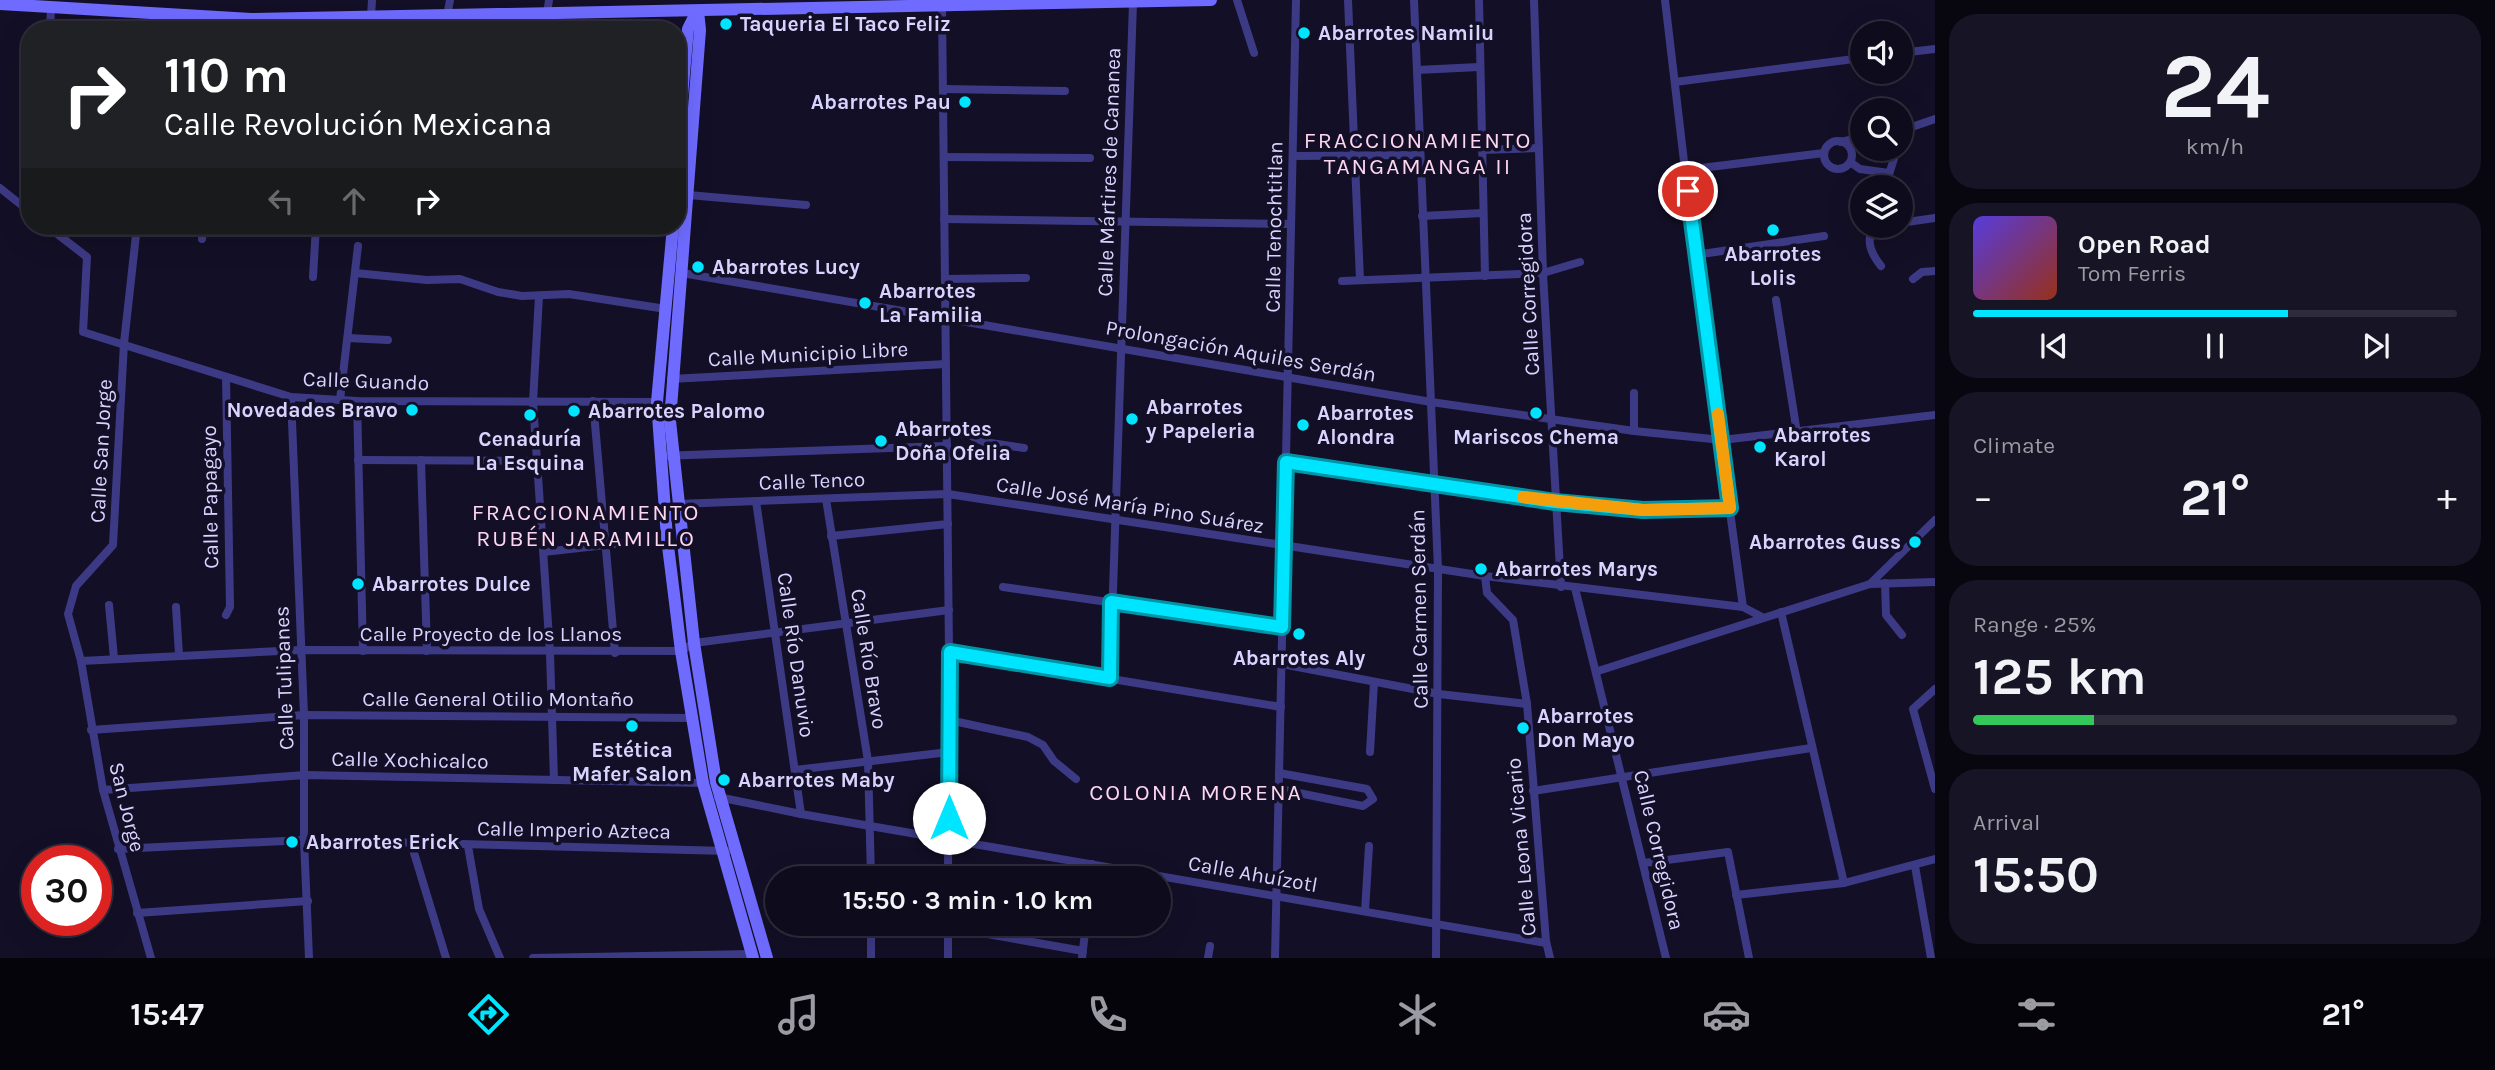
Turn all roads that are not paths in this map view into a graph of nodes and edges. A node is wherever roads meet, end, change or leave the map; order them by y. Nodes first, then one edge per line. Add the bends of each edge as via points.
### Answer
1 (372, 0) edge
2 (450, 0) edge
3 (549, 0) edge
4 (1211, 0) edge
5 (1237, 0) edge
6 (1296, 0) edge
7 (1349, 0) edge
8 (1414, 0) edge
9 (1479, 0) edge
10 (1534, 0) edge
11 (1665, 0) edge
12 (984, 3) edge
13 (1133, 3) junction
14 (0, 4) edge
15 (882, 4) edge
16 (799, 5) edge
17 (698, 6) edge
18 (942, 7) junction
19 (51, 8) junction
20 (161, 14) junction
21 (547, 14) junction
22 (447, 16) junction
23 (372, 17) junction
24 (50, 21) edge
25 (160, 21) edge
26 (257, 21) edge
27 (353, 21) edge
28 (1935, 49) edge
29 (686, 51) edge
30 (1913, 52) edge
31 (1254, 53) dead end
32 (1850, 60) edge
33 (1479, 67) junction
34 (1416, 70) junction
35 (1675, 82) junction
36 (943, 89) junction
37 (1065, 92) dead end
38 (1935, 119) edge
39 (1913, 127) edge
40 (1850, 140) edge
41 (1840, 142) junction
42 (1539, 148) junction
43 (1482, 150) junction
44 (1824, 153) junction
45 (1355, 154) junction
46 (1420, 155) junction
47 (1293, 156) junction
48 (944, 157) junction
49 (1090, 158) dead end
50 (1893, 161) edge
51 (1850, 162) junction
52 (1685, 170) junction
53 (1889, 173) joint
54 (0, 188) edge
55 (688, 195) junction
56 (686, 201) edge
57 (21, 205) edge
58 (806, 205) dead end
59 (1483, 213) junction
60 (1422, 216) junction
61 (1935, 218) edge
62 (944, 219) junction
63 (1124, 219) junction
64 (1913, 221) edge
65 (1292, 224) junction
66 (59, 235) edge
67 (136, 235) edge
68 (203, 235) edge
69 (315, 235) edge
70 (676, 235) edge
71 (678, 235) edge
72 (1824, 236) dead end
73 (1868, 238) edge
74 (202, 239) dead end
75 (358, 246) dead end
76 (1695, 255) junction
77 (1580, 262) dead end
78 (1881, 266) dead end
79 (1935, 271) edge
80 (355, 273) junction
81 (682, 273) junction
82 (1543, 273) junction
83 (1485, 276) junction
84 (313, 277) dead end
85 (1026, 278) dead end
86 (945, 279) junction
87 (1913, 279) dead end
88 (1360, 280) junction
89 (1424, 280) junction
90 (1342, 281) dead end
91 (539, 296) junction
92 (1776, 300) dead end
93 (666, 309) junction
94 (946, 318) junction
95 (348, 338) junction
96 (388, 340) dead end
97 (124, 343) junction
98 (1120, 348) junction
99 (946, 364) junction
100 (1288, 376) junction
101 (226, 377) junction
102 (671, 379) junction
103 (1634, 393) dead end
104 (291, 397) junction
105 (340, 400) junction
106 (357, 401) junction
107 (593, 401) junction
108 (533, 402) junction
109 (657, 402) junction
110 (1431, 402) junction
111 (1935, 415) edge
112 (1552, 421) junction
113 (1633, 431) junction
114 (947, 433) junction
115 (1797, 433) junction
116 (1722, 440) junction
117 (947, 446) junction
118 (1024, 448) dead end
119 (666, 456) junction
120 (358, 460) junction
121 (421, 460) junction
122 (537, 461) junction
123 (1286, 462) junction
124 (1435, 483) junction
125 (948, 494) junction
126 (826, 499) junction
127 (756, 501) junction
128 (1555, 502) junction
129 (677, 503) junction
130 (1730, 508) junction
131 (1114, 518) junction
132 (1935, 520) edge
133 (948, 524) junction
134 (831, 536) junction
135 (667, 538) junction
136 (604, 545) junction
137 (1284, 547) junction
138 (544, 552) junction
139 (1438, 569) junction
140 (1485, 576) junction
141 (1935, 582) edge
142 (1885, 583) junction
143 (1870, 584) junction
144 (1003, 587) dead end
145 (1561, 587) junction
146 (1575, 588) junction
147 (1111, 602) junction
148 (109, 605) dead end
149 (176, 607) dead end
150 (1743, 607) junction
151 (949, 610) junction
152 (1782, 612) junction
153 (226, 615) dead end
154 (1762, 617) junction
155 (845, 623) junction
156 (1282, 627) junction
157 (775, 632) junction
158 (1902, 635) dead end
159 (694, 643) junction
160 (301, 650) junction
161 (363, 650) junction
162 (427, 651) junction
163 (681, 651) junction
164 (950, 652) junction
165 (550, 653) junction
166 (615, 653) junction
167 (178, 655) junction
168 (114, 658) junction
169 (81, 661) junction
170 (1282, 664) junction
171 (1598, 671) junction
172 (1110, 678) junction
173 (1374, 682) junction
174 (1935, 689) edge
175 (1439, 694) junction
176 (1527, 704) junction
177 (1281, 707) junction
178 (304, 715) junction
179 (554, 718) junction
180 (692, 718) junction
181 (949, 720) junction
182 (91, 730) junction
183 (1811, 748) junction
184 (949, 752) junction
185 (1370, 752) dead end
186 (868, 761) junction
187 (795, 770) junction
188 (1279, 773) junction
189 (305, 775) junction
190 (1622, 775) junction
191 (1076, 779) dead end
192 (554, 780) junction
193 (710, 782) junction
194 (1279, 789) junction
195 (1935, 789) edge
196 (103, 790) junction
197 (1532, 791) junction
198 (713, 797) junction
199 (801, 814) junction
200 (871, 826) junction
201 (304, 840) junction
202 (948, 840) junction
203 (411, 843) junction
204 (468, 846) junction
205 (1369, 846) dead end
206 (118, 849) junction
207 (735, 850) junction
208 (722, 851) junction
209 (1935, 859) edge
210 (1644, 863) junction
211 (1092, 864) joint
212 (871, 866) edge
213 (948, 866) edge
214 (1915, 866) junction
215 (1844, 883) junction
216 (1735, 895) junction
217 (1276, 896) junction
218 (308, 901) junction
219 (1365, 911) junction
220 (137, 913) junction
221 (1437, 924) junction
222 (871, 936) edge
223 (948, 936) edge
224 (996, 936) edge
225 (1084, 936) edge
226 (1546, 943) junction
227 (1210, 946) dead end
228 (1082, 954) edge
229 (752, 956) edge
230 (151, 958) edge
231 (309, 958) edge
232 (446, 958) edge
233 (500, 958) edge
234 (533, 958) edge
235 (767, 958) edge
236 (871, 958) edge
237 (948, 958) edge
238 (1208, 958) edge
239 (1275, 958) edge
240 (1436, 958) edge
241 (1550, 958) edge
242 (1666, 958) edge
243 (1749, 958) edge
244 (1931, 958) edge

1 - 23 street
2 - 22 street
3 - 21 street
4 - 13 street
5 - 31 street
6 - 47 street, Calle Tenochtitlan
7 - 45 street
8 - 34 street, Calle Carmen Serdán
9 - 33 street
10 - 42 street, Calle Corregidora
11 - 35 street
12 - 13 street
12 - 18 street
13 - 63 street, Calle Mártires de Cananea
14 - 19 street
15 - 16 street
15 - 18 street
16 - 17 street
17 - 21 street
17 - 29 street via 688,29
17 - 55 street
18 - 36 street
19 - 20 street
19 - 24 street
20 - 25 street
20 - 26 street
21 - 22 street
22 - 23 street
23 - 27 street
28 - 30 street
32 - 35 street
33 - 34 street
33 - 43 street
34 - 46 street, Calle Carmen Serdán
35 - 52 street
36 - 37 street
36 - 48 street
38 - 39 street
40 - 41 street
41 - 44 street via 1830,144
41 - 51 street via 1851,151
42 - 43 street
42 - 82 street, Calle Corregidora
43 - 59 street
44 - 51 street via 1833,169
44 - 52 street
45 - 46 street
45 - 47 street
45 - 88 street
46 - 60 street, Calle Carmen Serdán
47 - 65 street, Calle Tenochtitlan
48 - 49 street
48 - 62 street
50 - 53 street
51 - 53 street via 1860,170
52 - 76 street
54 - 57 street
55 - 56 street
55 - 58 street
59 - 60 street
59 - 83 street
60 - 89 street, Calle Carmen Serdán
61 - 64 street
62 - 63 street
62 - 86 street
63 - 65 street
63 - 98 street, Calle Mártires de Cananea
65 - 100 street, Calle Tenochtitlan
66 - 97 street, Calle Guando via 87,257 83,332
67 - 97 street, Calle San Jorge
68 - 74 street
69 - 84 street
70 - 93 street
71 - 81 street
72 - 76 street
73 - 78 street via 1871,253
75 - 80 street
76 - 116 street
77 - 82 street
79 - 87 street via 1922,272
80 - 91 street via 460,279 498,292
80 - 95 street
81 - 94 street, Prolongación Aquiles Serdán
81 - 102 street
82 - 83 street
82 - 112 street, Calle Corregidora
83 - 89 street
85 - 86 street
86 - 94 street
88 - 89 street
88 - 90 street
89 - 110 street, Calle Carmen Serdán
91 - 93 street via 569,295
91 - 108 street
92 - 115 street
93 - 109 street
94 - 98 street, Prolongación Aquiles Serdán
94 - 99 street
95 - 96 street
95 - 105 street
97 - 101 street, Calle Guando
97 - 169 street, Calle San Jorge via 113,545 76,586 68,614
98 - 100 street, Prolongación Aquiles Serdán
98 - 131 street, Calle Mártires de Cananea
99 - 102 street, Calle Municipio Libre
99 - 114 street
100 - 110 street, Prolongación Aquiles Serdán
100 - 123 street, Calle Tenochtitlan
101 - 104 street, Calle Guando
101 - 153 street, Calle Papagayo via 230,607
102 - 119 street
103 - 113 street
104 - 105 street, Calle Guando
104 - 160 street, Calle Tulipanes
105 - 106 street, Calle Guando
106 - 108 street, Calle Guando
106 - 120 street
107 - 108 street, Calle Guando
107 - 109 street, Calle Guando
107 - 136 street
108 - 122 street
109 - 119 street
110 - 112 street, Prolongación Aquiles Serdán
110 - 124 street, Calle Carmen Serdán
111 - 115 street, Prolongación Aquiles Serdán
112 - 113 street, Prolongación Aquiles Serdán
112 - 128 street, Calle Corregidora
113 - 116 street, Prolongación Aquiles Serdán
114 - 117 street
114 - 118 street
115 - 116 street, Prolongación Aquiles Serdán
116 - 130 street
117 - 119 street
117 - 125 street
119 - 129 street
119 - 135 street
120 - 121 street
120 - 161 street
121 - 122 street
121 - 162 street
122 - 138 street
123 - 124 street
123 - 137 street, Calle Tenochtitlan
124 - 128 street
124 - 139 street, Calle Carmen Serdán
125 - 126 street, Calle Tenco
125 - 131 street, Calle José María Pino Suárez
125 - 133 street
126 - 127 street, Calle Tenco
126 - 134 street, Calle Río Bravo
127 - 129 street, Calle Tenco
127 - 157 street, Calle Río Danuvio
128 - 130 street via 1643,510
128 - 145 street, Calle Corregidora
129 - 159 street
130 - 150 street
131 - 137 street, Calle José María Pino Suárez
131 - 147 street, Calle Mártires de Cananea
132 - 143 street
133 - 134 street
133 - 151 street
134 - 155 street, Calle Río Bravo
135 - 136 street
135 - 163 street
136 - 138 street
136 - 166 street
137 - 139 street, Calle José María Pino Suárez
137 - 156 street, Calle Tenochtitlan
138 - 165 street
139 - 140 street, Calle José María Pino Suárez
139 - 175 street, Calle Carmen Serdán
140 - 145 street, Calle José María Pino Suárez
140 - 176 street, Calle Leona Vicario via 1488,593 1513,620
141 - 142 street
142 - 143 street
142 - 158 street via 1886,615
143 - 152 street
144 - 147 street
145 - 146 street, Calle José María Pino Suárez
146 - 150 street, Calle José María Pino Suárez
146 - 171 street, Calle Corregidora
147 - 156 street
147 - 172 street, Calle Mártires de Cananea
148 - 168 street
149 - 167 street
150 - 154 street, Calle José María Pino Suárez
151 - 155 street
151 - 164 street
152 - 154 street
152 - 183 street
154 - 171 street
155 - 157 street
155 - 186 street, Calle Río Bravo
156 - 170 street, Calle Tenochtitlan
157 - 159 street
157 - 187 street, Calle Río Danuvio
159 - 163 street
159 - 193 street
160 - 161 street, Calle Proyecto de los Llanos
160 - 167 street, Calle Proyecto de los Llanos
160 - 178 street, Calle Tulipanes
161 - 162 street, Calle Proyecto de los Llanos
162 - 165 street, Calle Proyecto de los Llanos
163 - 166 street, Calle Proyecto de los Llanos
163 - 180 street
164 - 172 street
164 - 181 street
165 - 166 street, Calle Proyecto de los Llanos
165 - 179 street
167 - 168 street, Calle Proyecto de los Llanos
168 - 169 street, Calle Proyecto de los Llanos
169 - 182 street, San Jorge
170 - 173 street
170 - 177 street, Calle Tenochtitlan
171 - 190 street, Calle Corregidora
172 - 177 street
173 - 175 street
173 - 185 street
174 - 195 street via 1913,709
175 - 176 street
175 - 221 street, Calle Carmen Serdán
176 - 197 street, Calle Leona Vicario
177 - 188 street, Calle Tenochtitlan
178 - 179 street, Calle General Otilio Montaño
178 - 182 street, Calle General Otilio Montaño
178 - 189 street, Calle Tulipanes
179 - 180 street, Calle General Otilio Montaño
179 - 192 street
180 - 193 street
181 - 184 street
181 - 191 street via 1028,737 1043,745
182 - 196 street, San Jorge
183 - 190 street
183 - 215 street
184 - 186 street
184 - 202 street
186 - 187 street
186 - 200 street, Calle Río Bravo
187 - 199 street, Calle Río Danuvio
188 - 194 street, Calle Tenochtitlan
188 - 194 street via 1367,789 1373,799 1363,806
189 - 192 street, Calle Xochicalco
189 - 196 street, Calle Xochicalco
189 - 201 street, Calle Tulipanes
190 - 197 street
190 - 210 street, Calle Corregidora
192 - 193 street, Calle Xochicalco
193 - 198 street
194 - 217 street, Calle Tenochtitlan
196 - 206 street, San Jorge
197 - 226 street, Calle Leona Vicario
198 - 199 street, Calle Ahuízotl
198 - 207 street
198 - 208 street
199 - 200 street, Calle Ahuízotl
200 - 202 street, Calle Ahuízotl
200 - 212 street, Calle Río Bravo
201 - 203 street, Calle Imperio Azteca
201 - 206 street, Calle Imperio Azteca
201 - 218 street, Calle Tulipanes
202 - 211 street, Calle Ahuízotl
202 - 213 street
203 - 204 street, Calle Imperio Azteca
203 - 232 street
204 - 208 street, Calle Imperio Azteca
204 - 233 street via 479,909
205 - 219 street
206 - 220 street, San Jorge
207 - 208 street, Calle Imperio Azteca
207 - 235 street
208 - 229 street
209 - 214 street
210 - 216 street via 1728,852
210 - 242 street, Calle Corregidora
211 - 217 street, Calle Ahuízotl
214 - 215 street
214 - 244 street
215 - 216 street
216 - 243 street
217 - 219 street, Calle Ahuízotl
217 - 239 street, Calle Tenochtitlan
218 - 220 street
218 - 231 street, Calle Tulipanes
219 - 221 street, Calle Ahuízotl
220 - 230 street, San Jorge
221 - 226 street, Calle Ahuízotl
221 - 240 street, Calle Carmen Serdán
222 - 236 street
223 - 237 street
224 - 228 street
225 - 228 street
226 - 241 street, Calle Leona Vicario
227 - 238 street
229 - 234 street

